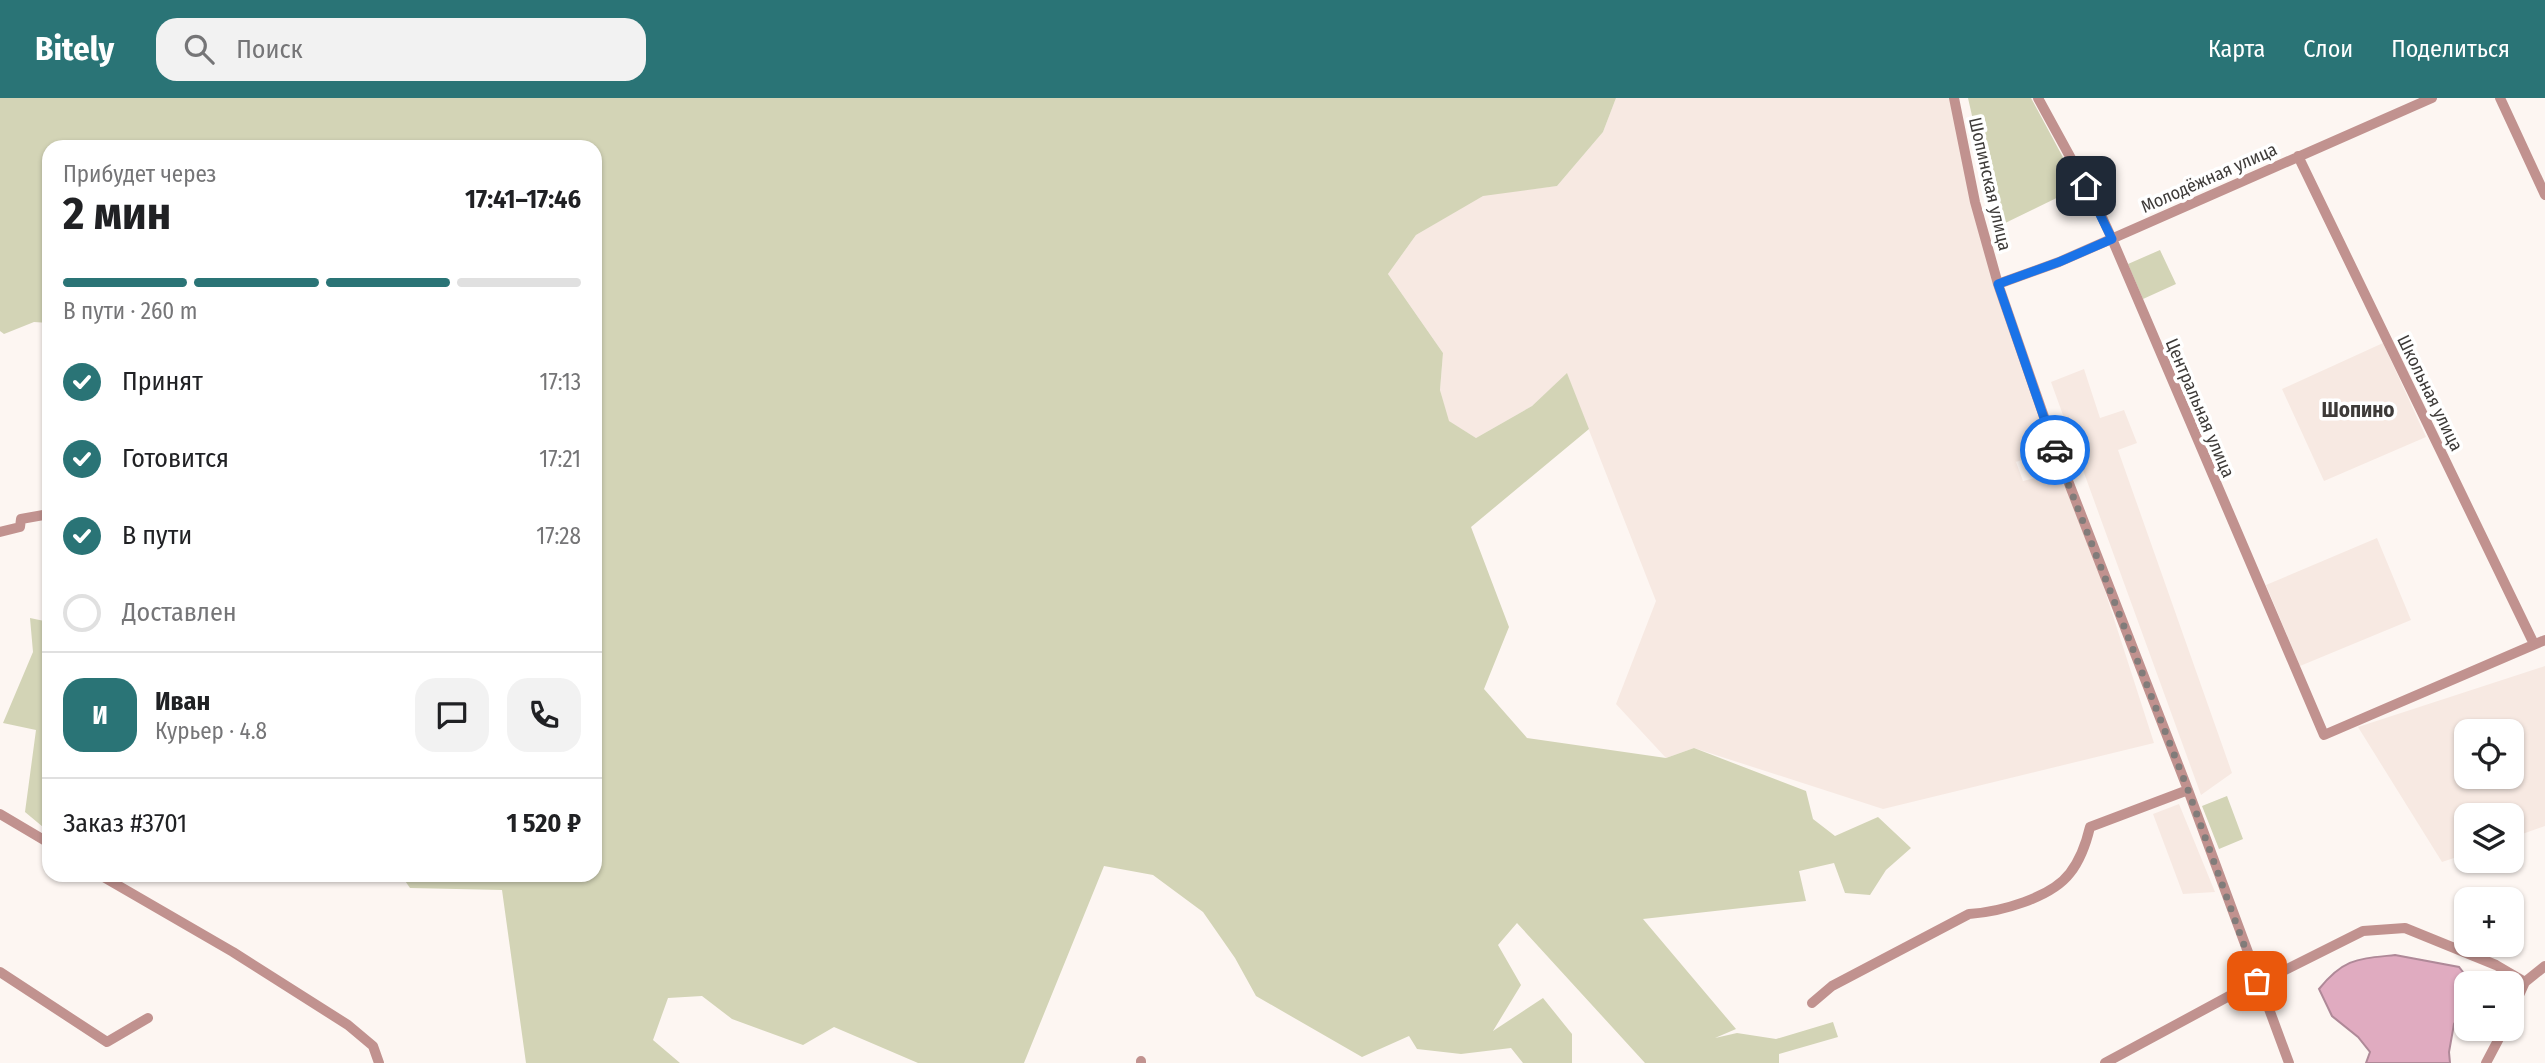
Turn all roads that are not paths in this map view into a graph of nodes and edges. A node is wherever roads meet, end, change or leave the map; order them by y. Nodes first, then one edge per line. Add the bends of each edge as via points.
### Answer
1 (1954, 98) edge
2 (2038, 98) edge
3 (2432, 98) edge
4 (2500, 98) edge
5 (2298, 156) junction
6 (2545, 195) edge
7 (2112, 239) junction
8 (1998, 284) junction
9 (42, 515) edge
10 (0, 532) edge
11 (2545, 640) edge
12 (2534, 644) junction
13 (2188, 790) junction
14 (0, 814) edge
15 (42, 838) edge
16 (112, 882) edge
17 (2545, 967) edge
18 (0, 972) edge
19 (2257, 981) junction
20 (2525, 982) joint
21 (1812, 1003) dead end
22 (148, 1018) dead end
23 (2498, 1041) edge
24 (379, 1063) edge
25 (2105, 1063) edge
26 (2289, 1063) edge
27 (2486, 1063) edge

1 - 8 street, Шопинская улица via 1975,202
2 - 7 street, Центральная улица
3 - 5 street, Молодёжная улица
4 - 6 street
5 - 7 street, Молодёжная улица
5 - 12 street, Школьная улица
7 - 8 street, Молодёжная улица
7 - 12 street, Центральная улица via 2324,735
8 - 13 street, Шопинская улица via 2081,518
9 - 10 street via 21,519 20,527
11 - 12 street
13 - 19 street, Шопинская улица
13 - 21 street via 2090,827 2069,874 2046,892 1993,912 1969,914 1832,986
14 - 15 street
16 - 24 street via 348,1025 373,1046
17 - 20 street
18 - 22 street via 107,1042
19 - 20 street via 2363,931 2405,928 2496,965
19 - 25 street
19 - 26 street, Шопинская улица
23 - 27 street

